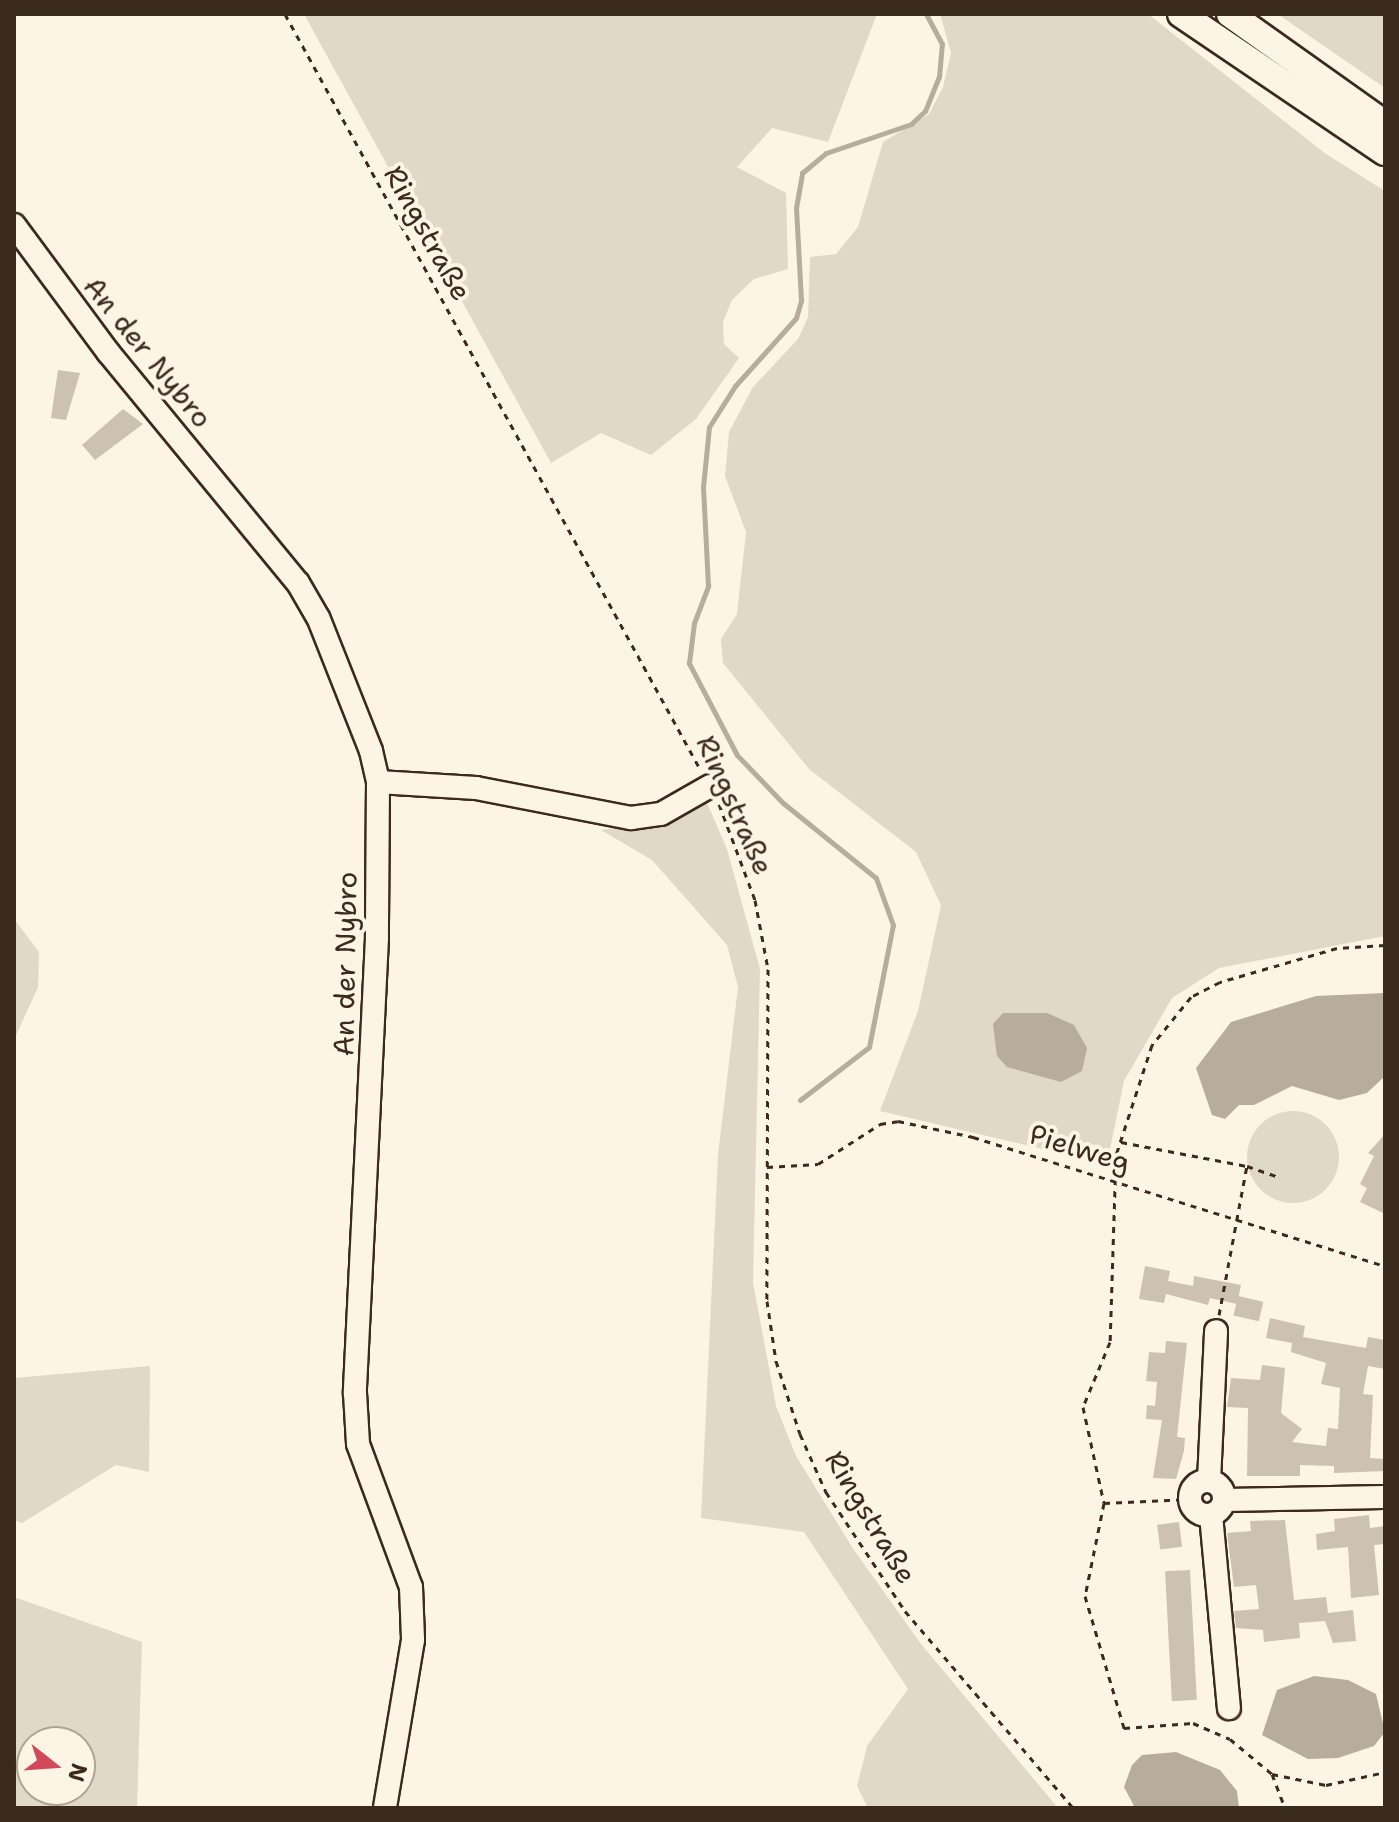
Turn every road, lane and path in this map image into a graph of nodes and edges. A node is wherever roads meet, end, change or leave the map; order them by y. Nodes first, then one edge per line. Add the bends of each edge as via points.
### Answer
1 (285, 14) edge
2 (1181, 14) edge
3 (1230, 14) edge
4 (1385, 124) edge
5 (1385, 152) edge
6 (14, 225) edge
7 (378, 782) junction
8 (710, 786) junction
9 (1385, 945) edge
10 (1119, 1141) junction
11 (1247, 1166) junction
12 (766, 1167) junction
13 (1276, 1176) dead end
14 (1116, 1180) junction
15 (1236, 1215) junction
16 (1385, 1266) edge
17 (1216, 1331) joint
18 (1209, 1481) junction
19 (1385, 1497) edge
20 (1190, 1499) junction
21 (1104, 1503) junction
22 (1218, 1507) junction
23 (1229, 1708) dead end
24 (1385, 1772) edge
25 (1272, 1774) junction
26 (385, 1808) edge
27 (1073, 1808) edge
28 (1285, 1808) edge

1 - 8 path, Ringstraße
2 - 5 main road
3 - 4 main road
6 - 7 street, An der Nybro via 108,352 298,583 350,692
7 - 8 street via 476,788 631,818 661,814
7 - 26 street, An der Nybro via 369,1181 355,1393 358,1444 411,1587 413,1640
8 - 12 path, Ringstraße via 755,900 768,969
9 - 10 path via 1337,948 1191,997 1152,1045
10 - 11 path
10 - 14 path
11 - 13 path
11 - 15 path
12 - 14 path, Pielweg via 818,1164 880,1124 898,1121
12 - 27 path, Ringstraße via 767,1301 776,1361 826,1492 905,1611
14 - 15 path, Pielweg
14 - 21 path via 1110,1342 1083,1407
15 - 16 path, Pielweg
15 - 17 path
17 - 18 street
18 - 20 street via 1193,1488
18 - 22 street via 1222,1490
19 - 22 street
20 - 21 path
20 - 22 street via 1196,1512
21 - 25 path via 1085,1596 1117,1719 1133,1730 1193,1723 1215,1730
22 - 23 street
24 - 25 path via 1326,1785
25 - 28 path

